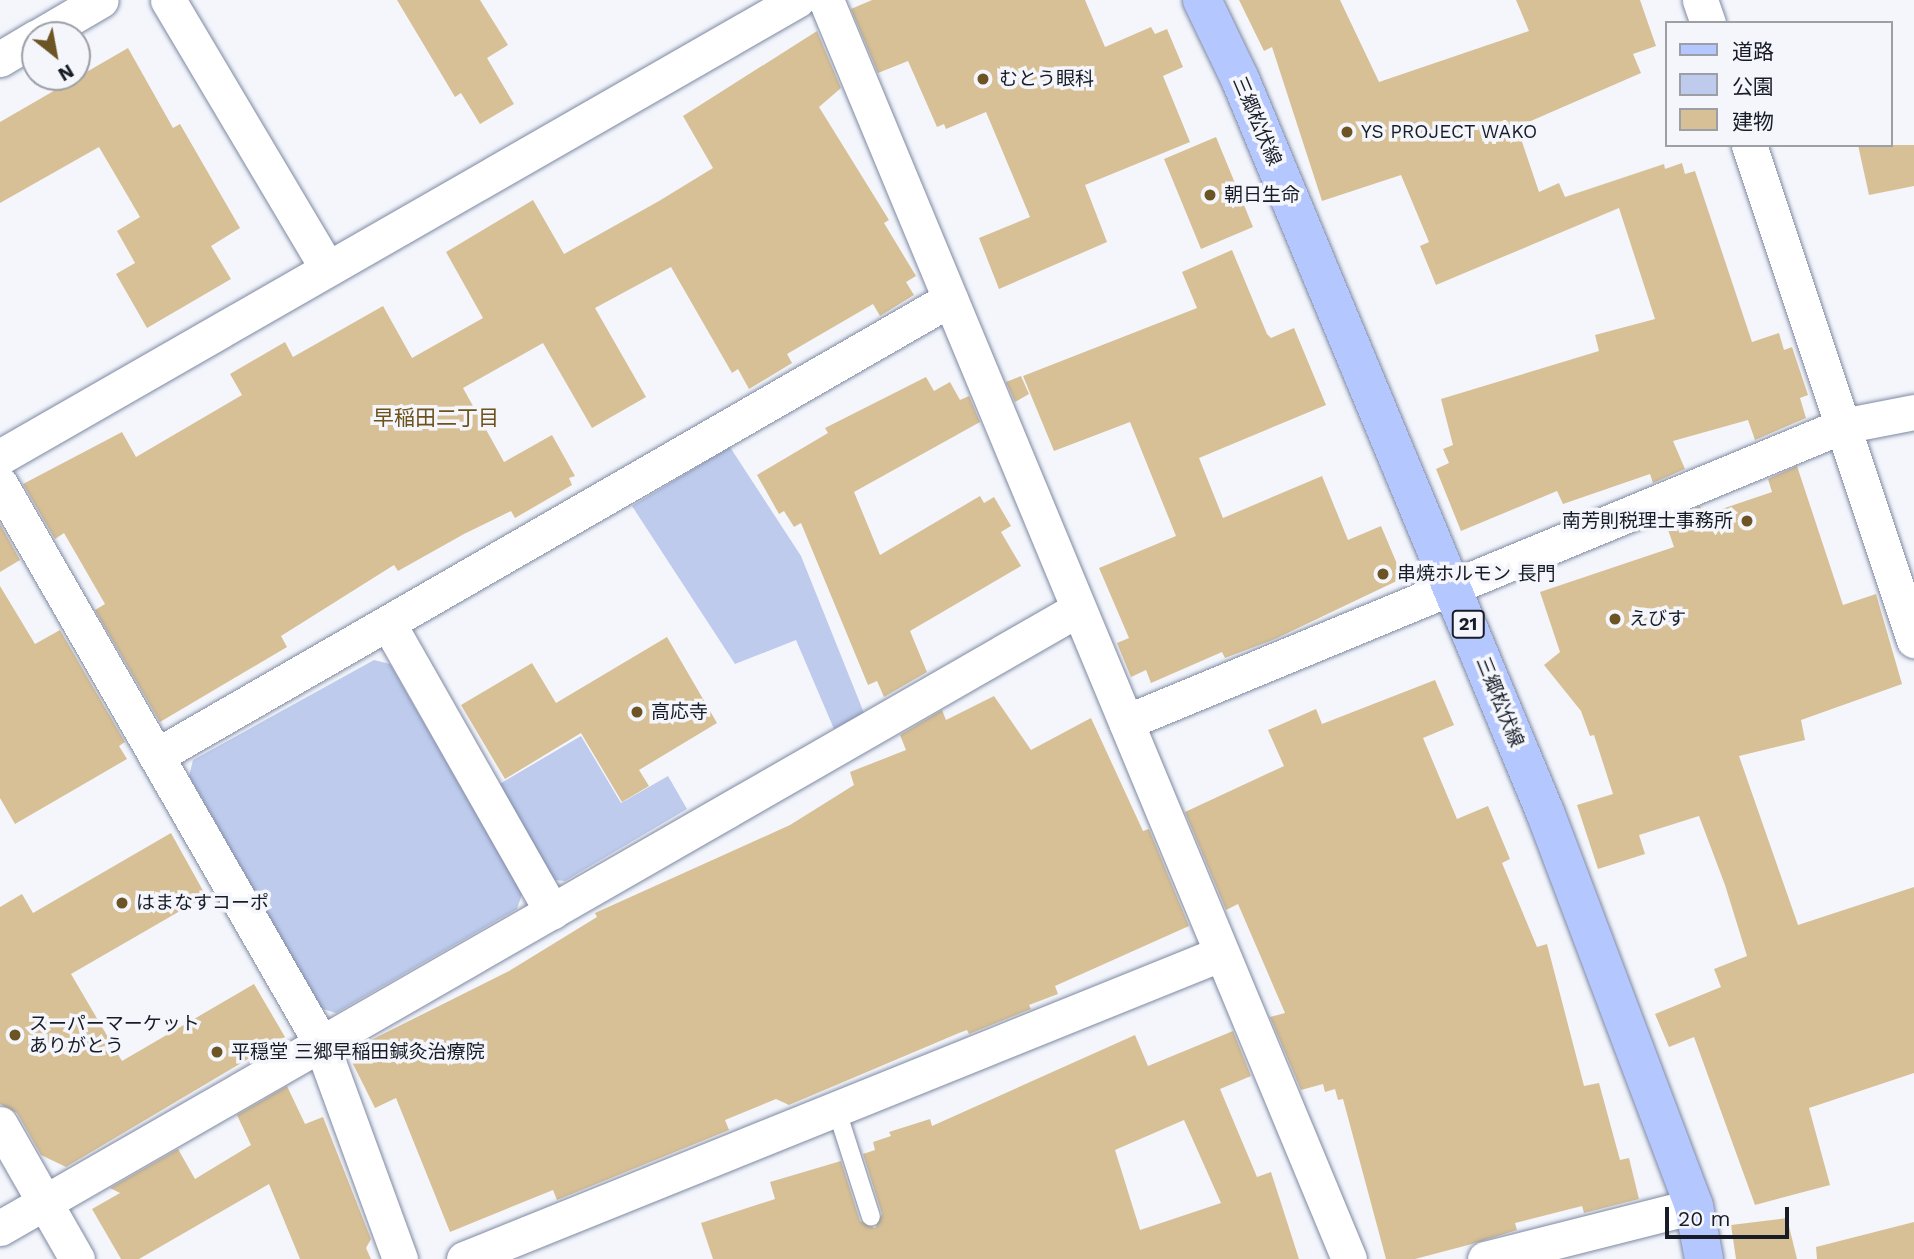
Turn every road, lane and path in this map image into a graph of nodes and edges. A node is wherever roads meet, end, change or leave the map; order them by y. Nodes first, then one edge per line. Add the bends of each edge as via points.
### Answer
1 (101, 0) edge
2 (168, 0) edge
3 (797, 0) edge
4 (825, 0) edge
5 (1202, 0) edge
6 (1700, 0) edge
7 (65, 21) edge
8 (1707, 21) edge
9 (21, 46) edge
10 (0, 59) edge
11 (1750, 147) edge
12 (327, 268) junction
13 (950, 299) junction
14 (1914, 412) edge
15 (1842, 426) junction
16 (0, 457) edge
17 (0, 484) edge
18 (1454, 589) junction
19 (1077, 609) junction
20 (388, 623) junction
21 (1914, 640) edge
22 (1126, 722) junction
23 (156, 756) junction
24 (551, 912) junction
25 (1220, 954) junction
26 (321, 1043) junction
27 (836, 1108) junction
28 (0, 1124) edge
29 (45, 1202) junction
30 (1694, 1206) junction
31 (871, 1217) dead end
32 (0, 1228) edge
33 (77, 1259) edge
34 (400, 1259) edge
35 (464, 1259) edge
36 (1349, 1259) edge
37 (1485, 1259) edge
38 (1704, 1259) edge

1 - 7 street
2 - 12 street
3 - 12 street
4 - 13 street
5 - 18 main road, 三郷松伏線 / 21 via 1240,79
6 - 8 street
9 - 10 street
11 - 15 street
12 - 16 street
13 - 19 street
13 - 20 street
14 - 15 street
15 - 18 street
15 - 21 street
17 - 23 street
18 - 22 street
18 - 30 main road, 三郷松伏線 / 21 via 1545,812
19 - 22 street
19 - 24 street
20 - 23 street
20 - 24 street
22 - 25 street
23 - 26 street
24 - 26 street
25 - 27 street
25 - 36 street
26 - 29 street
26 - 34 street
27 - 31 lane
27 - 35 street
28 - 29 street
29 - 32 street
29 - 33 street
30 - 37 street
30 - 38 main road, 三郷松伏線 / 21

